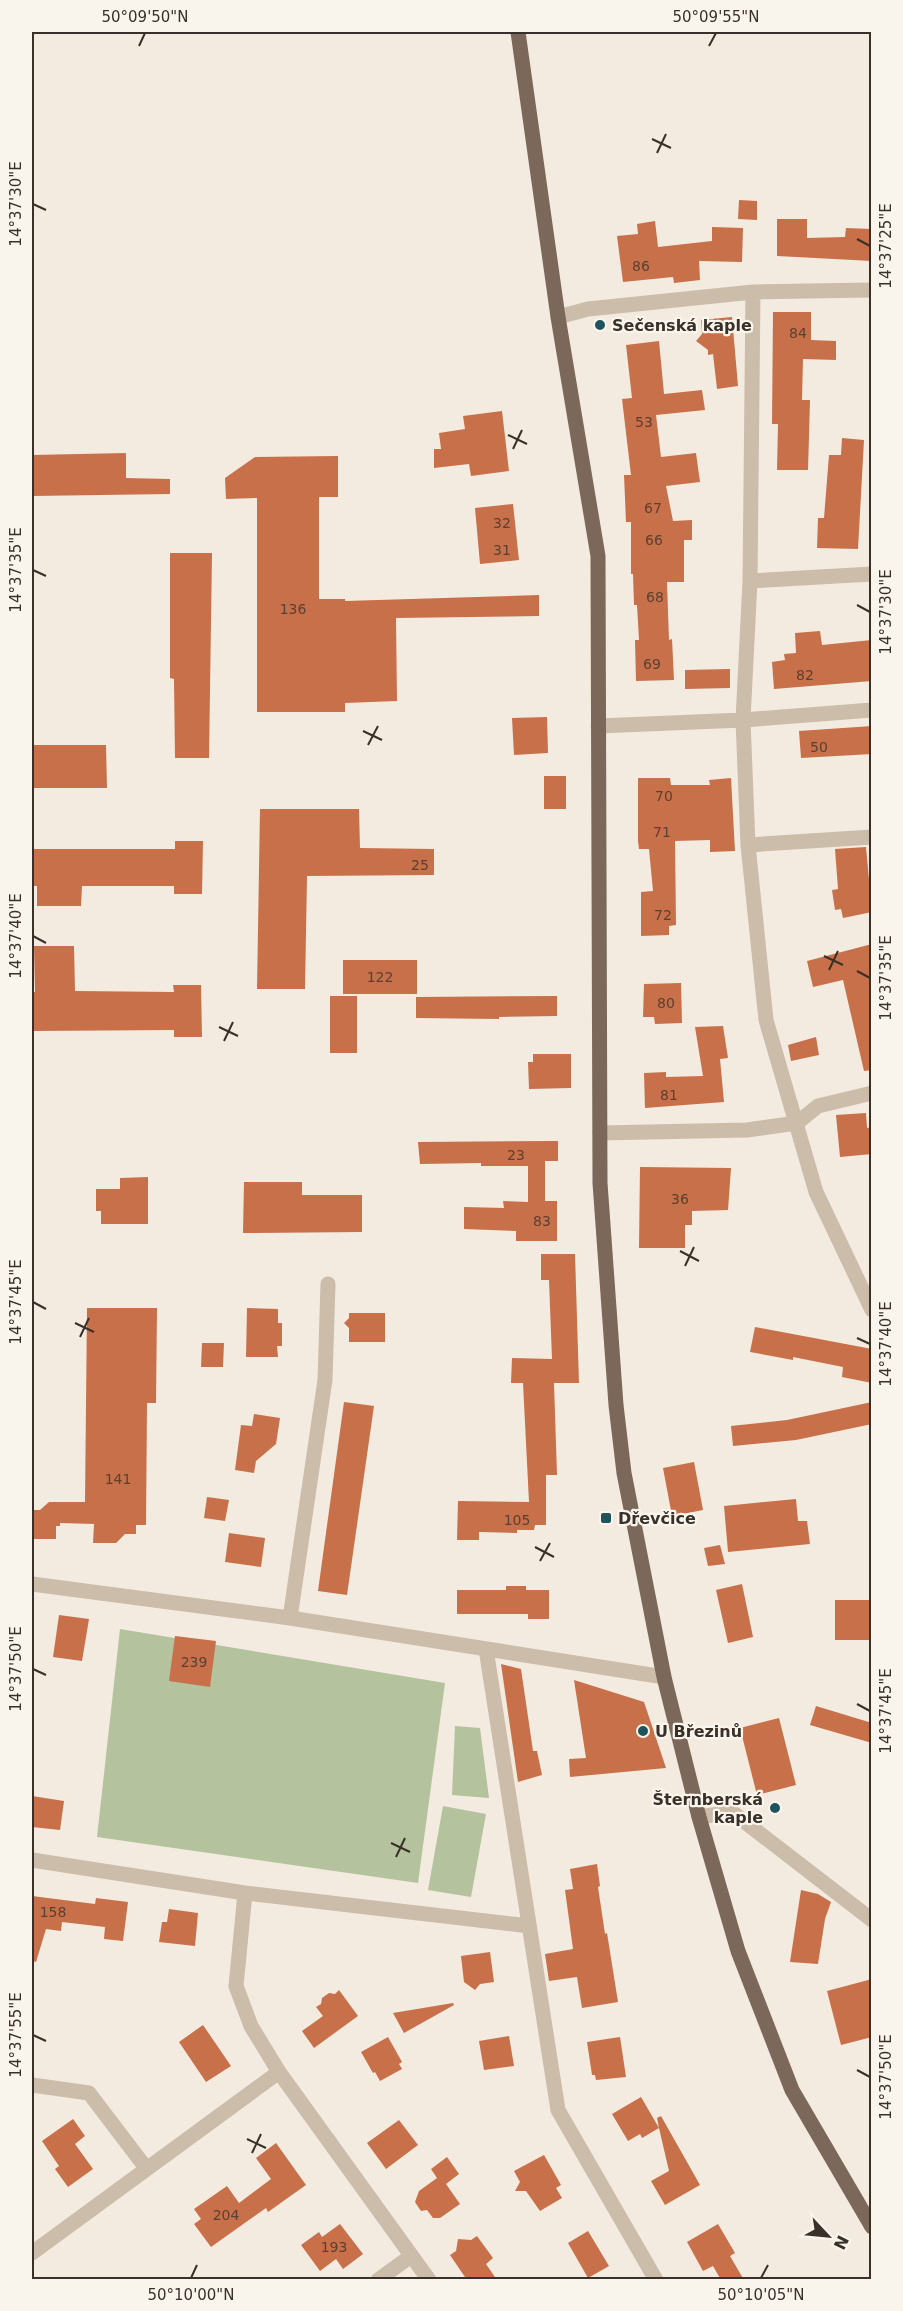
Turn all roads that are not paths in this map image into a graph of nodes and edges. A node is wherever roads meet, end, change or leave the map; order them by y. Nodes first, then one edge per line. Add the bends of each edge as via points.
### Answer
1 (518, 32) edge
2 (872, 290) edge
3 (753, 292) junction
4 (558, 317) junction
5 (872, 574) edge
6 (750, 581) junction
7 (872, 710) edge
8 (743, 720) junction
9 (598, 726) junction
10 (872, 837) edge
11 (748, 845) junction
12 (872, 1093) edge
13 (797, 1123) junction
14 (600, 1132) junction
15 (328, 1284) dead end
16 (872, 1310) edge
17 (32, 1584) edge
18 (290, 1618) junction
19 (486, 1649) junction
20 (664, 1677) junction
21 (699, 1817) junction
22 (32, 1860) edge
23 (245, 1893) junction
24 (872, 1920) edge
25 (529, 1926) junction
26 (279, 2072) junction
27 (32, 2085) edge
28 (146, 2168) junction
29 (872, 2227) edge
30 (32, 2253) edge
31 (411, 2256) junction
32 (378, 2280) edge
33 (429, 2280) edge
34 (656, 2280) edge

1 - 4 main road
2 - 3 street
3 - 4 street via 588,309
3 - 6 street
4 - 9 main road via 598,556
5 - 6 street
6 - 8 street
7 - 8 street
8 - 9 street
8 - 11 street
9 - 14 main road
10 - 11 street
11 - 13 street via 766,1020
12 - 13 street via 818,1106
13 - 14 street via 747,1130
13 - 16 street via 816,1192
14 - 20 main road via 616,1405 624,1473
15 - 18 street via 326,1380
17 - 18 street
18 - 19 street
19 - 20 street
19 - 25 street
20 - 21 main road
21 - 24 street via 732,1812
21 - 29 main road via 738,1951 792,2090
22 - 23 street
23 - 25 street
23 - 26 street via 236,1986 251,2026
25 - 34 street via 558,2110
26 - 28 street
26 - 31 street
27 - 28 street via 89,2093
28 - 30 street
31 - 32 street
31 - 33 street

